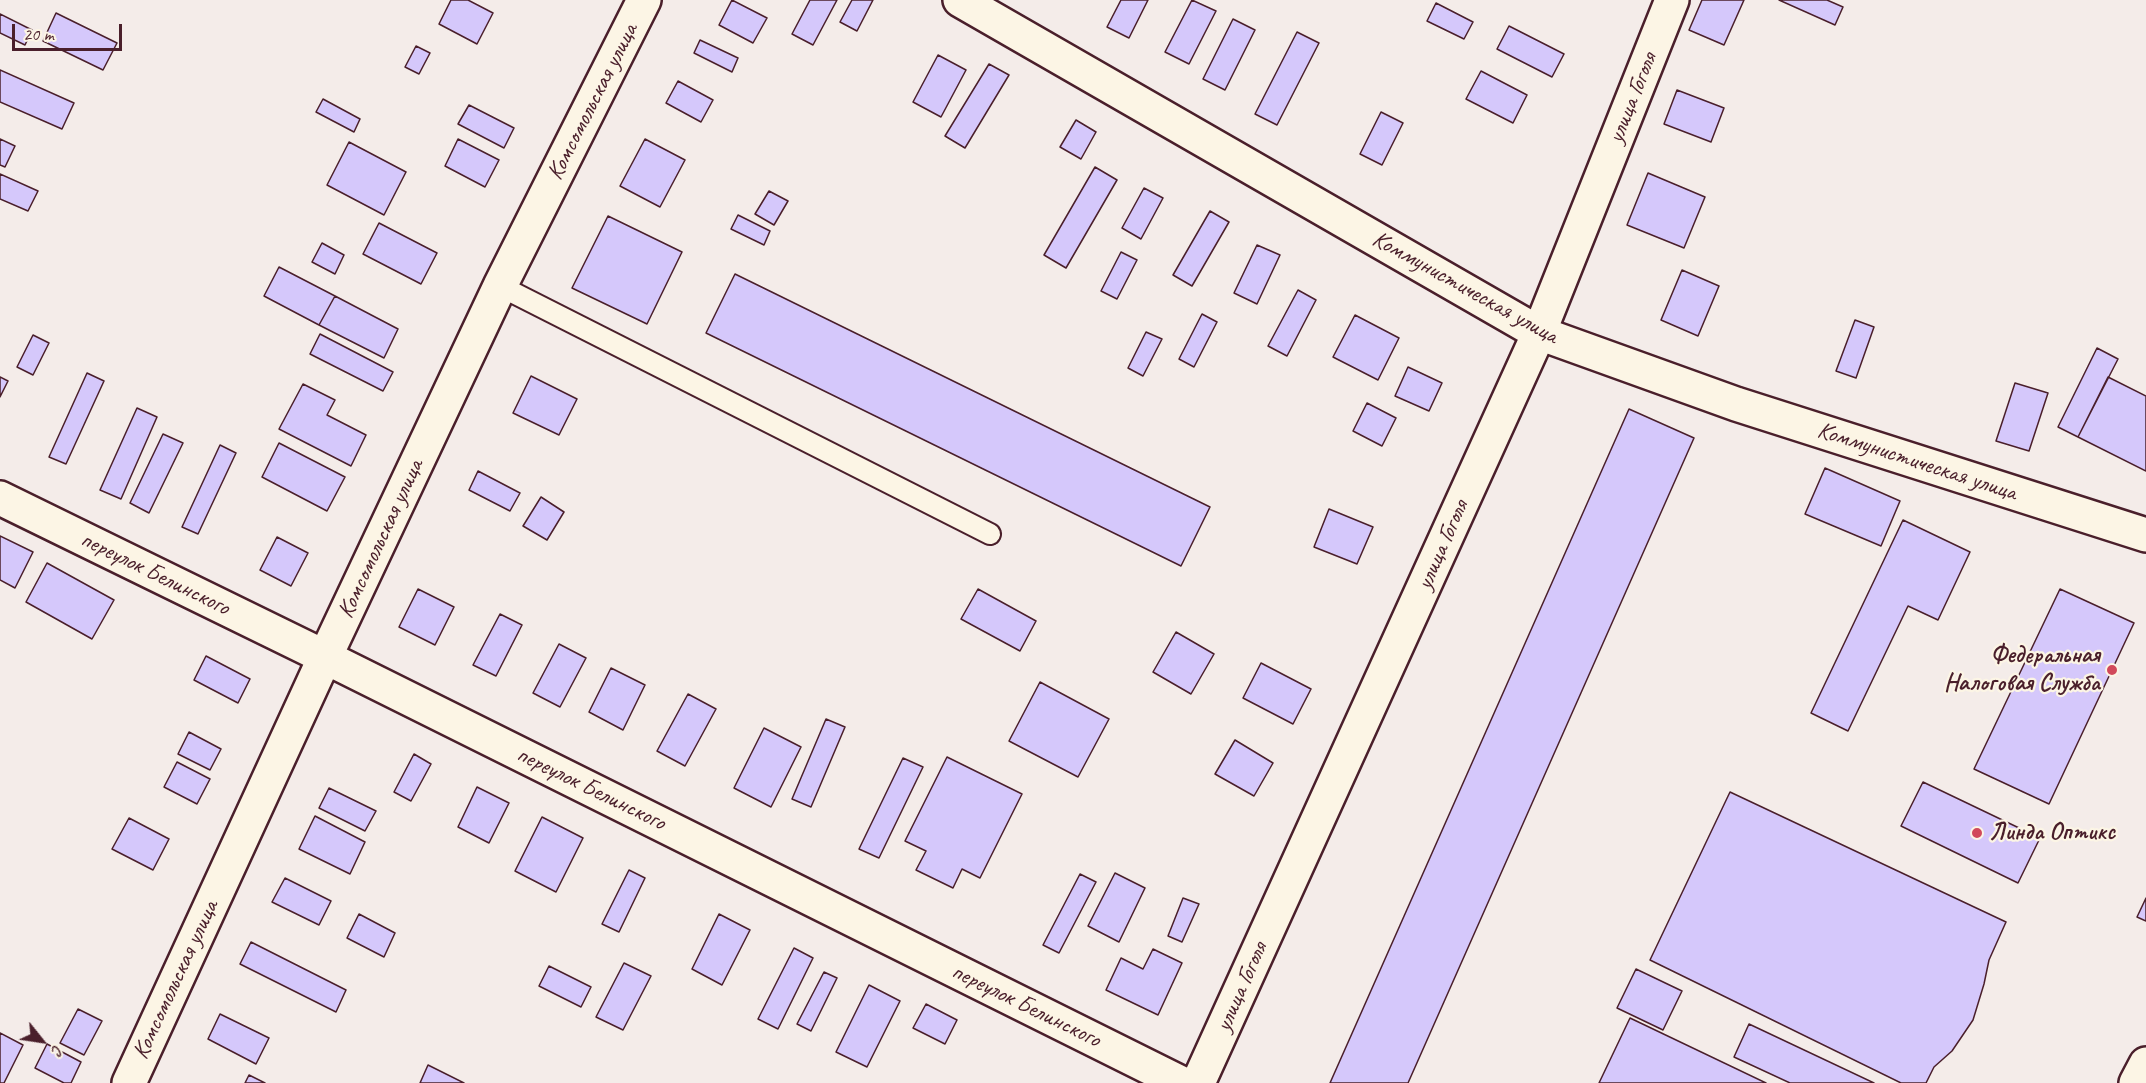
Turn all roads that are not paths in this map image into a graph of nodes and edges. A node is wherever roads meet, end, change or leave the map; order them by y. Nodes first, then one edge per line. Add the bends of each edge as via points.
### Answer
1 (644, 0) edge
2 (960, 0) edge
3 (1672, 0) edge
4 (500, 286) junction
5 (1539, 333) junction
6 (0, 498) edge
7 (990, 534) dead end
8 (2146, 535) edge
9 (325, 657) junction
10 (2146, 1064) edge
11 (129, 1083) edge
12 (1181, 1083) edge
13 (1198, 1083) edge
14 (2136, 1083) edge

1 - 4 street, Комсомольская улица
2 - 5 street, Коммунистическая улица
3 - 5 street, улица Гоголя
4 - 7 lane
4 - 9 street, Комсомольская улица
5 - 8 street, Коммунистическая улица via 1736,404
5 - 13 street, улица Гоголя
6 - 9 street, переулок Белинского
9 - 11 street, Комсомольская улица
9 - 12 street, переулок Белинского
10 - 14 street

